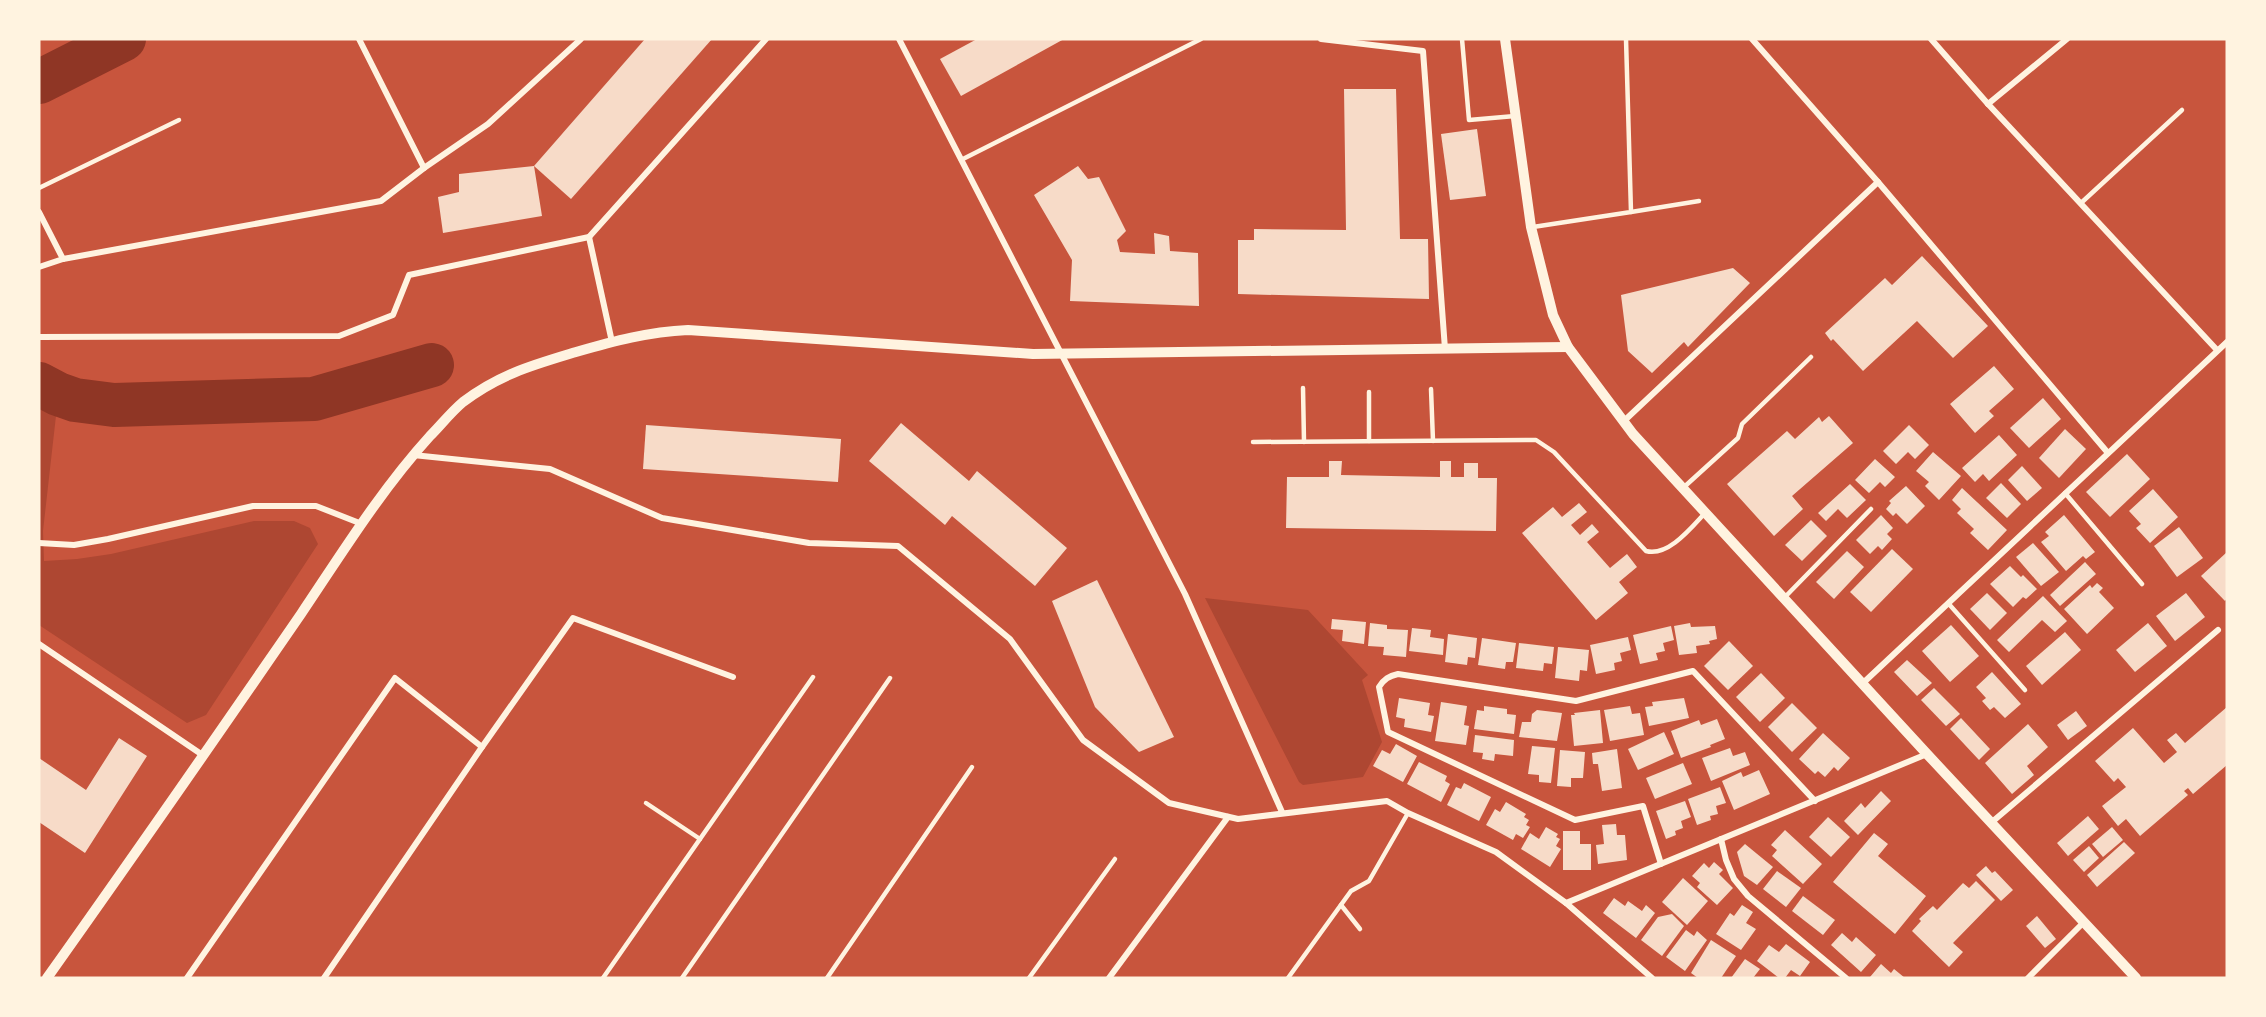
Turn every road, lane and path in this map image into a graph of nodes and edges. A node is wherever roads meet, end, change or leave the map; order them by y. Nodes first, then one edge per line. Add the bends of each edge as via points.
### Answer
1 (359, 39) edge
2 (580, 39) edge
3 (766, 39) edge
4 (899, 39) edge
5 (1201, 39) edge
6 (1321, 39) edge
7 (1462, 39) edge
8 (1506, 39) edge
9 (1626, 39) edge
10 (1752, 39) edge
11 (1931, 39) edge
12 (2067, 39) edge
13 (1989, 104) junction
14 (2182, 110) dead end
15 (1515, 116) junction
16 (179, 120) dead end
17 (961, 160) junction
18 (424, 168) junction
19 (1878, 182) junction
20 (39, 188) edge
21 (1699, 201) dead end
22 (2081, 204) junction
23 (39, 212) edge
24 (1631, 212) junction
25 (1531, 227) junction
26 (589, 237) junction
27 (63, 259) junction
28 (39, 267) edge
29 (39, 337) edge
30 (612, 342) junction
31 (2227, 342) edge
32 (1568, 347) junction
33 (1445, 349) junction
34 (2217, 350) junction
35 (1061, 355) junction
36 (1811, 357) dead end
37 (1303, 388) dead end
38 (1431, 389) dead end
39 (1369, 392) dead end
40 (1624, 421) junction
41 (1369, 441) junction
42 (1433, 441) junction
43 (1253, 442) dead end
44 (1304, 442) junction
45 (2108, 453) junction
46 (413, 455) junction
47 (1683, 488) junction
48 (2065, 493) junction
49 (1871, 509) dead end
50 (1706, 513) junction
51 (362, 524) junction
52 (39, 543) edge
53 (2142, 584) dead end
54 (1784, 598) junction
55 (1948, 603) junction
56 (2218, 630) dead end
57 (39, 644) edge
58 (733, 677) dead end
59 (813, 677) dead end
60 (890, 678) dead end
61 (1862, 684) junction
62 (2025, 690) dead end
63 (482, 747) junction
64 (1927, 754) junction
65 (204, 756) junction
66 (972, 767) dead end
67 (1815, 801) junction
68 (646, 803) dead end
69 (1282, 812) junction
70 (1408, 813) junction
71 (1228, 817) junction
72 (1992, 822) junction
73 (700, 839) junction
74 (1720, 840) junction
75 (1114, 859) dead end
76 (1661, 864) junction
77 (1566, 903) junction
78 (1341, 905) junction
79 (2084, 922) junction
80 (1360, 929) dead end
81 (47, 978) edge
82 (187, 978) edge
83 (324, 978) edge
84 (603, 978) edge
85 (682, 978) edge
86 (827, 978) edge
87 (1029, 978) edge
88 (1109, 978) edge
89 (1288, 978) edge
90 (1652, 978) edge
91 (1846, 978) edge
92 (2028, 978) edge
93 (2136, 978) edge

1 - 18 street
2 - 18 street via 489,124
3 - 26 street
4 - 17 street
5 - 17 lane
6 - 33 street via 1423,51
7 - 15 lane via 1469,120
8 - 15 street
9 - 24 lane
10 - 19 street
11 - 13 street
12 - 13 street
13 - 22 street
14 - 22 lane
15 - 25 street
16 - 20 lane
17 - 35 street
18 - 27 street via 381,201
19 - 40 street
19 - 45 street
21 - 24 lane
22 - 34 street
23 - 27 street
24 - 25 lane
25 - 32 street via 1553,315
26 - 29 street via 409,274 393,315 339,336
26 - 30 street
27 - 28 street
30 - 35 street via 652,332 688,330
30 - 46 street via 539,362 488,385 461,404
31 - 34 street
32 - 33 street
32 - 40 street
33 - 35 street
34 - 45 street
35 - 69 street via 1185,594
36 - 47 lane via 1742,424 1738,438
37 - 44 lane
38 - 42 lane
39 - 41 lane
40 - 47 street
41 - 42 lane
41 - 44 lane
42 - 50 lane via 1536,440 1554,453 1653,553 1662,551
43 - 44 lane
45 - 48 street
46 - 51 street
46 - 71 street via 550,469 662,518 809,543 898,546 1010,639 1083,740 1169,803
47 - 50 street
48 - 53 lane
48 - 55 street
49 - 54 lane
50 - 54 street
51 - 52 street via 316,506 254,506 74,545
51 - 65 street
54 - 61 street
55 - 61 street
55 - 62 lane
56 - 72 street
57 - 65 street
58 - 63 street via 573,618
59 - 73 lane
60 - 85 lane
61 - 64 street
63 - 82 street via 395,678
63 - 83 street
64 - 67 street
64 - 72 street
65 - 81 street
66 - 86 lane
67 - 74 street
67 - 76 street via 1693,671 1576,701 1398,674 1379,687 1388,732 1575,820 1642,806
68 - 73 lane
69 - 70 street via 1388,801
69 - 71 street
70 - 77 street via 1496,852
70 - 78 lane via 1369,881 1351,891
71 - 88 street
72 - 79 street
73 - 84 lane
74 - 76 street
74 - 91 street via 1734,879 1748,896
75 - 87 lane
76 - 77 street
77 - 90 street
78 - 80 lane
78 - 89 lane
79 - 92 street
79 - 93 street

